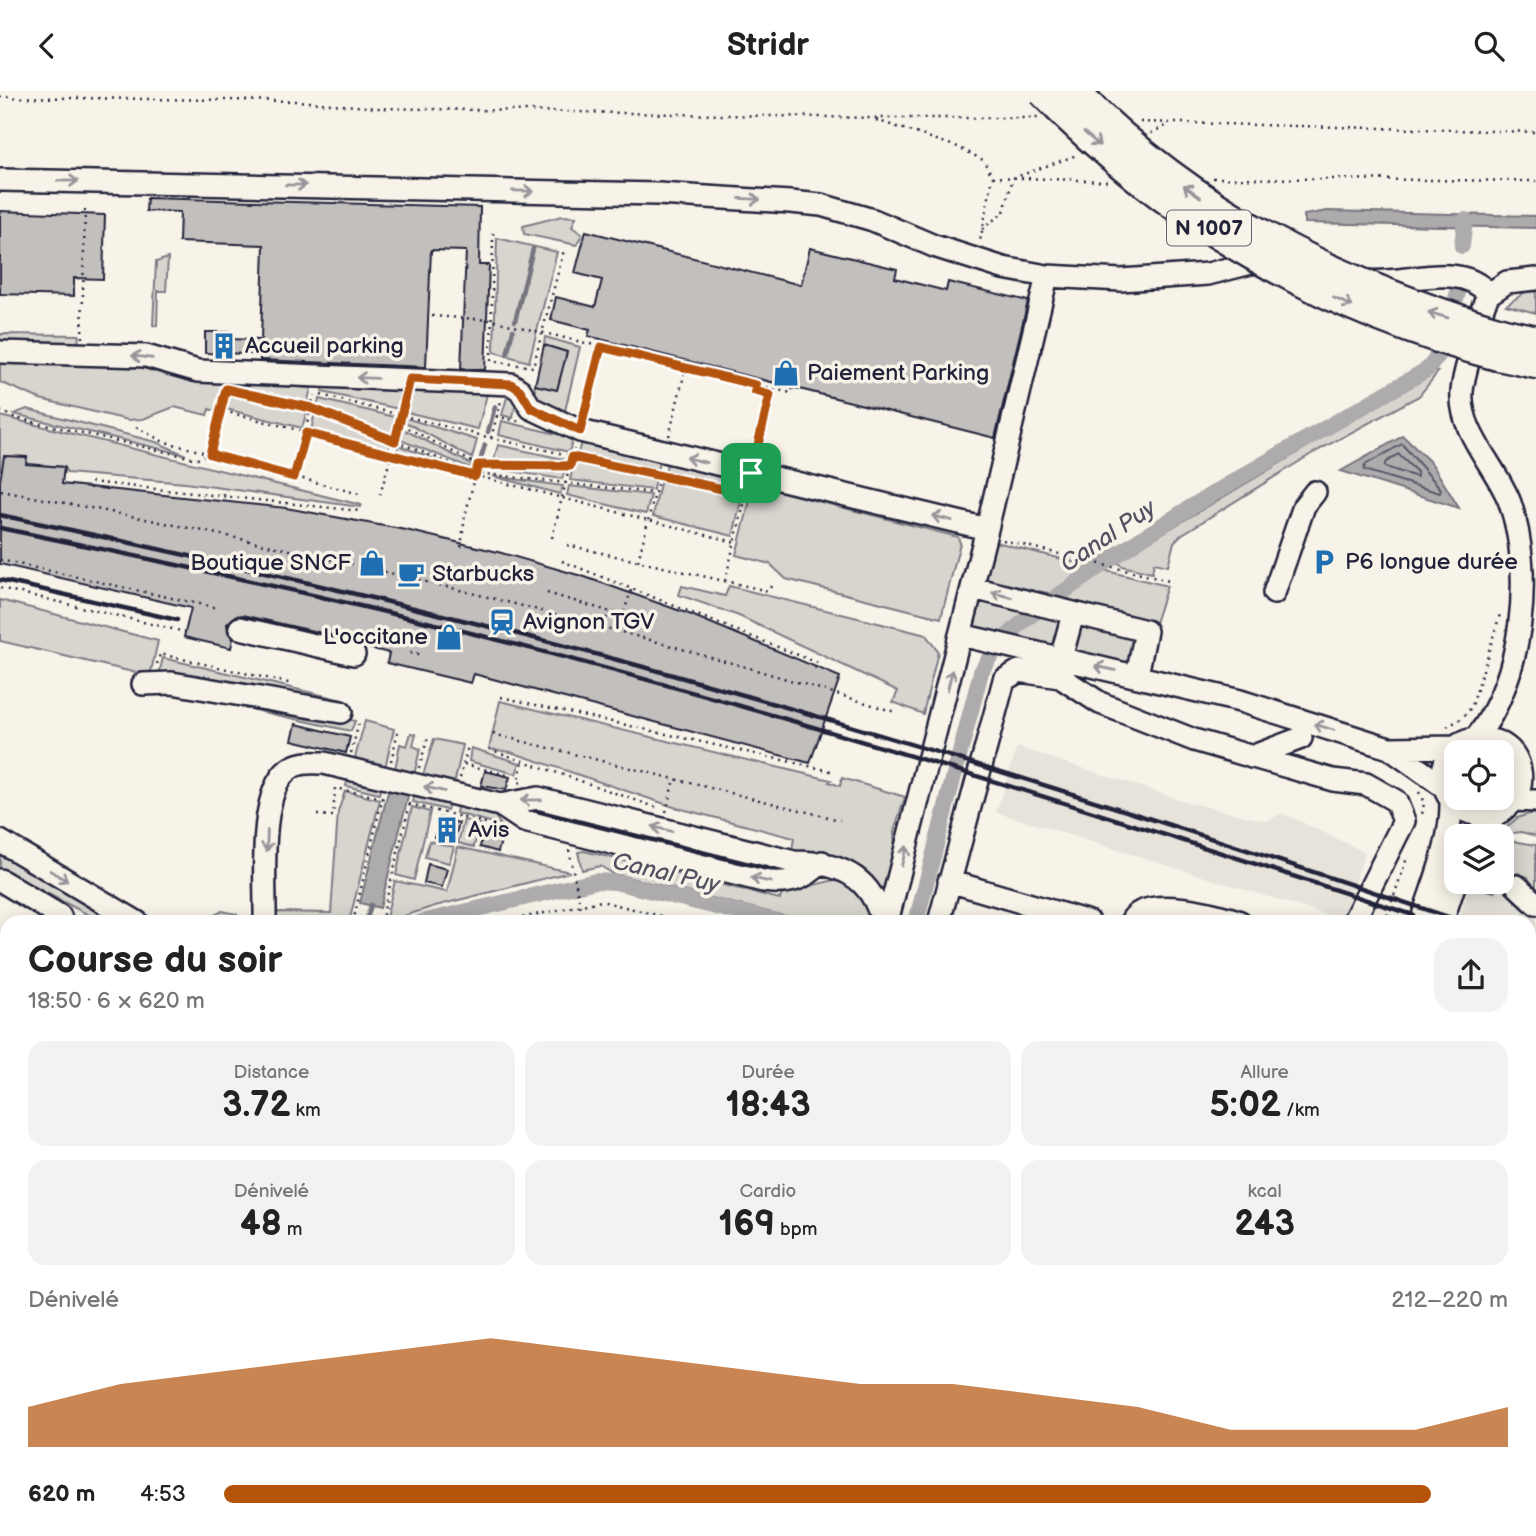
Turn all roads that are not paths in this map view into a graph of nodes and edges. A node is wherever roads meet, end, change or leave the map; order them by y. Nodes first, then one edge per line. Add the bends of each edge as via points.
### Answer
1 (1073, 91) edge
2 (1047, 105) edge
3 (0, 180) edge
4 (1047, 276) junction
5 (1536, 279) edge
6 (1489, 294) junction
7 (1536, 341) edge
8 (1501, 345) junction
9 (0, 352) edge
10 (1536, 363) edge
11 (1315, 492) dead end
12 (986, 532) junction
13 (974, 588) junction
14 (1274, 593) dead end
15 (1064, 611) junction
16 (240, 628) dead end
17 (961, 635) junction
18 (354, 654) dead end
19 (1061, 658) junction
20 (1137, 675) junction
21 (150, 676) road end
22 (1499, 703) junction
23 (350, 717) road end
24 (1301, 738) dead end
25 (1476, 738) junction
26 (1472, 740) edge
27 (1486, 740) edge
28 (1506, 740) edge
29 (1444, 747) edge
30 (1389, 748) junction
31 (1514, 756) edge
32 (1251, 757) junction
33 (1528, 778) edge
34 (1444, 792) edge
35 (1514, 800) joint
36 (1536, 801) edge
37 (1447, 810) edge
38 (1465, 810) edge
39 (1500, 810) edge
40 (1494, 814) junction
41 (1486, 824) edge
42 (0, 841) edge
43 (0, 880) edge
44 (949, 881) junction
45 (1517, 886) dead end
46 (1451, 894) edge
47 (1536, 904) edge
48 (59, 915) edge
49 (125, 915) edge
50 (265, 915) edge
51 (881, 915) edge
52 (887, 915) edge
53 (941, 915) edge
54 (1066, 915) edge
55 (1136, 915) edge
56 (1222, 915) edge
57 (1357, 915) edge
58 (1422, 915) edge
59 (1444, 915) edge

8 -> 1 highway, N 1007, bridge via 1346,280 1213,206 1119,136
2 -> 8 highway, N 1007, bridge via 1201,224 1273,267 1401,326
3 -> 4 street via 658,194 790,202 821,205 976,260
4 - 6 street via 1121,280 1208,274 1255,262 1280,263 1373,282 1450,276 1472,279
4 - 12 street
5 - 6 street via 1507,282
6 - 22 street via 1462,387 1469,426 1502,484 1522,553 1520,616
7 - 8 highway, N 1007
8 - 10 highway, N 1007
12 -> 9 street via 749,484 666,452 580,431 531,408 511,384 198,371 146,356
11 - 14 street via 1304,506
12 - 13 street
15 -> 13 street
13 - 17 street
15 - 19 street
15 - 20 street via 1146,631
16 - 18 street
17 - 19 street
52 -> 17 street
20 -> 19 street
30 -> 20 street via 1258,706
21 - 23 street
22 - 25 street
22 - 28 street
24 - 32 street
25 - 26 street
25 - 27 street
29 - 30 street
30 - 34 street
31 - 33 street
32 - 44 street via 1140,720 1100,703 1060,677 1019,671 1004,680
32 - 57 street via 1333,780 1366,784 1396,801 1404,821
33 - 35 street via 1521,781
35 - 36 street
37 - 58 street via 1447,838
38 - 40 street
39 - 40 street
40 - 41 street
42 -> 49 street
43 - 48 street
44 - 53 street
44 - 54 street
45 - 47 street
46 - 59 street
51 -> 50 street via 851,873 822,862 794,862 538,798 500,805 305,762 281,777 271,799
55 - 56 street via 1147,908

